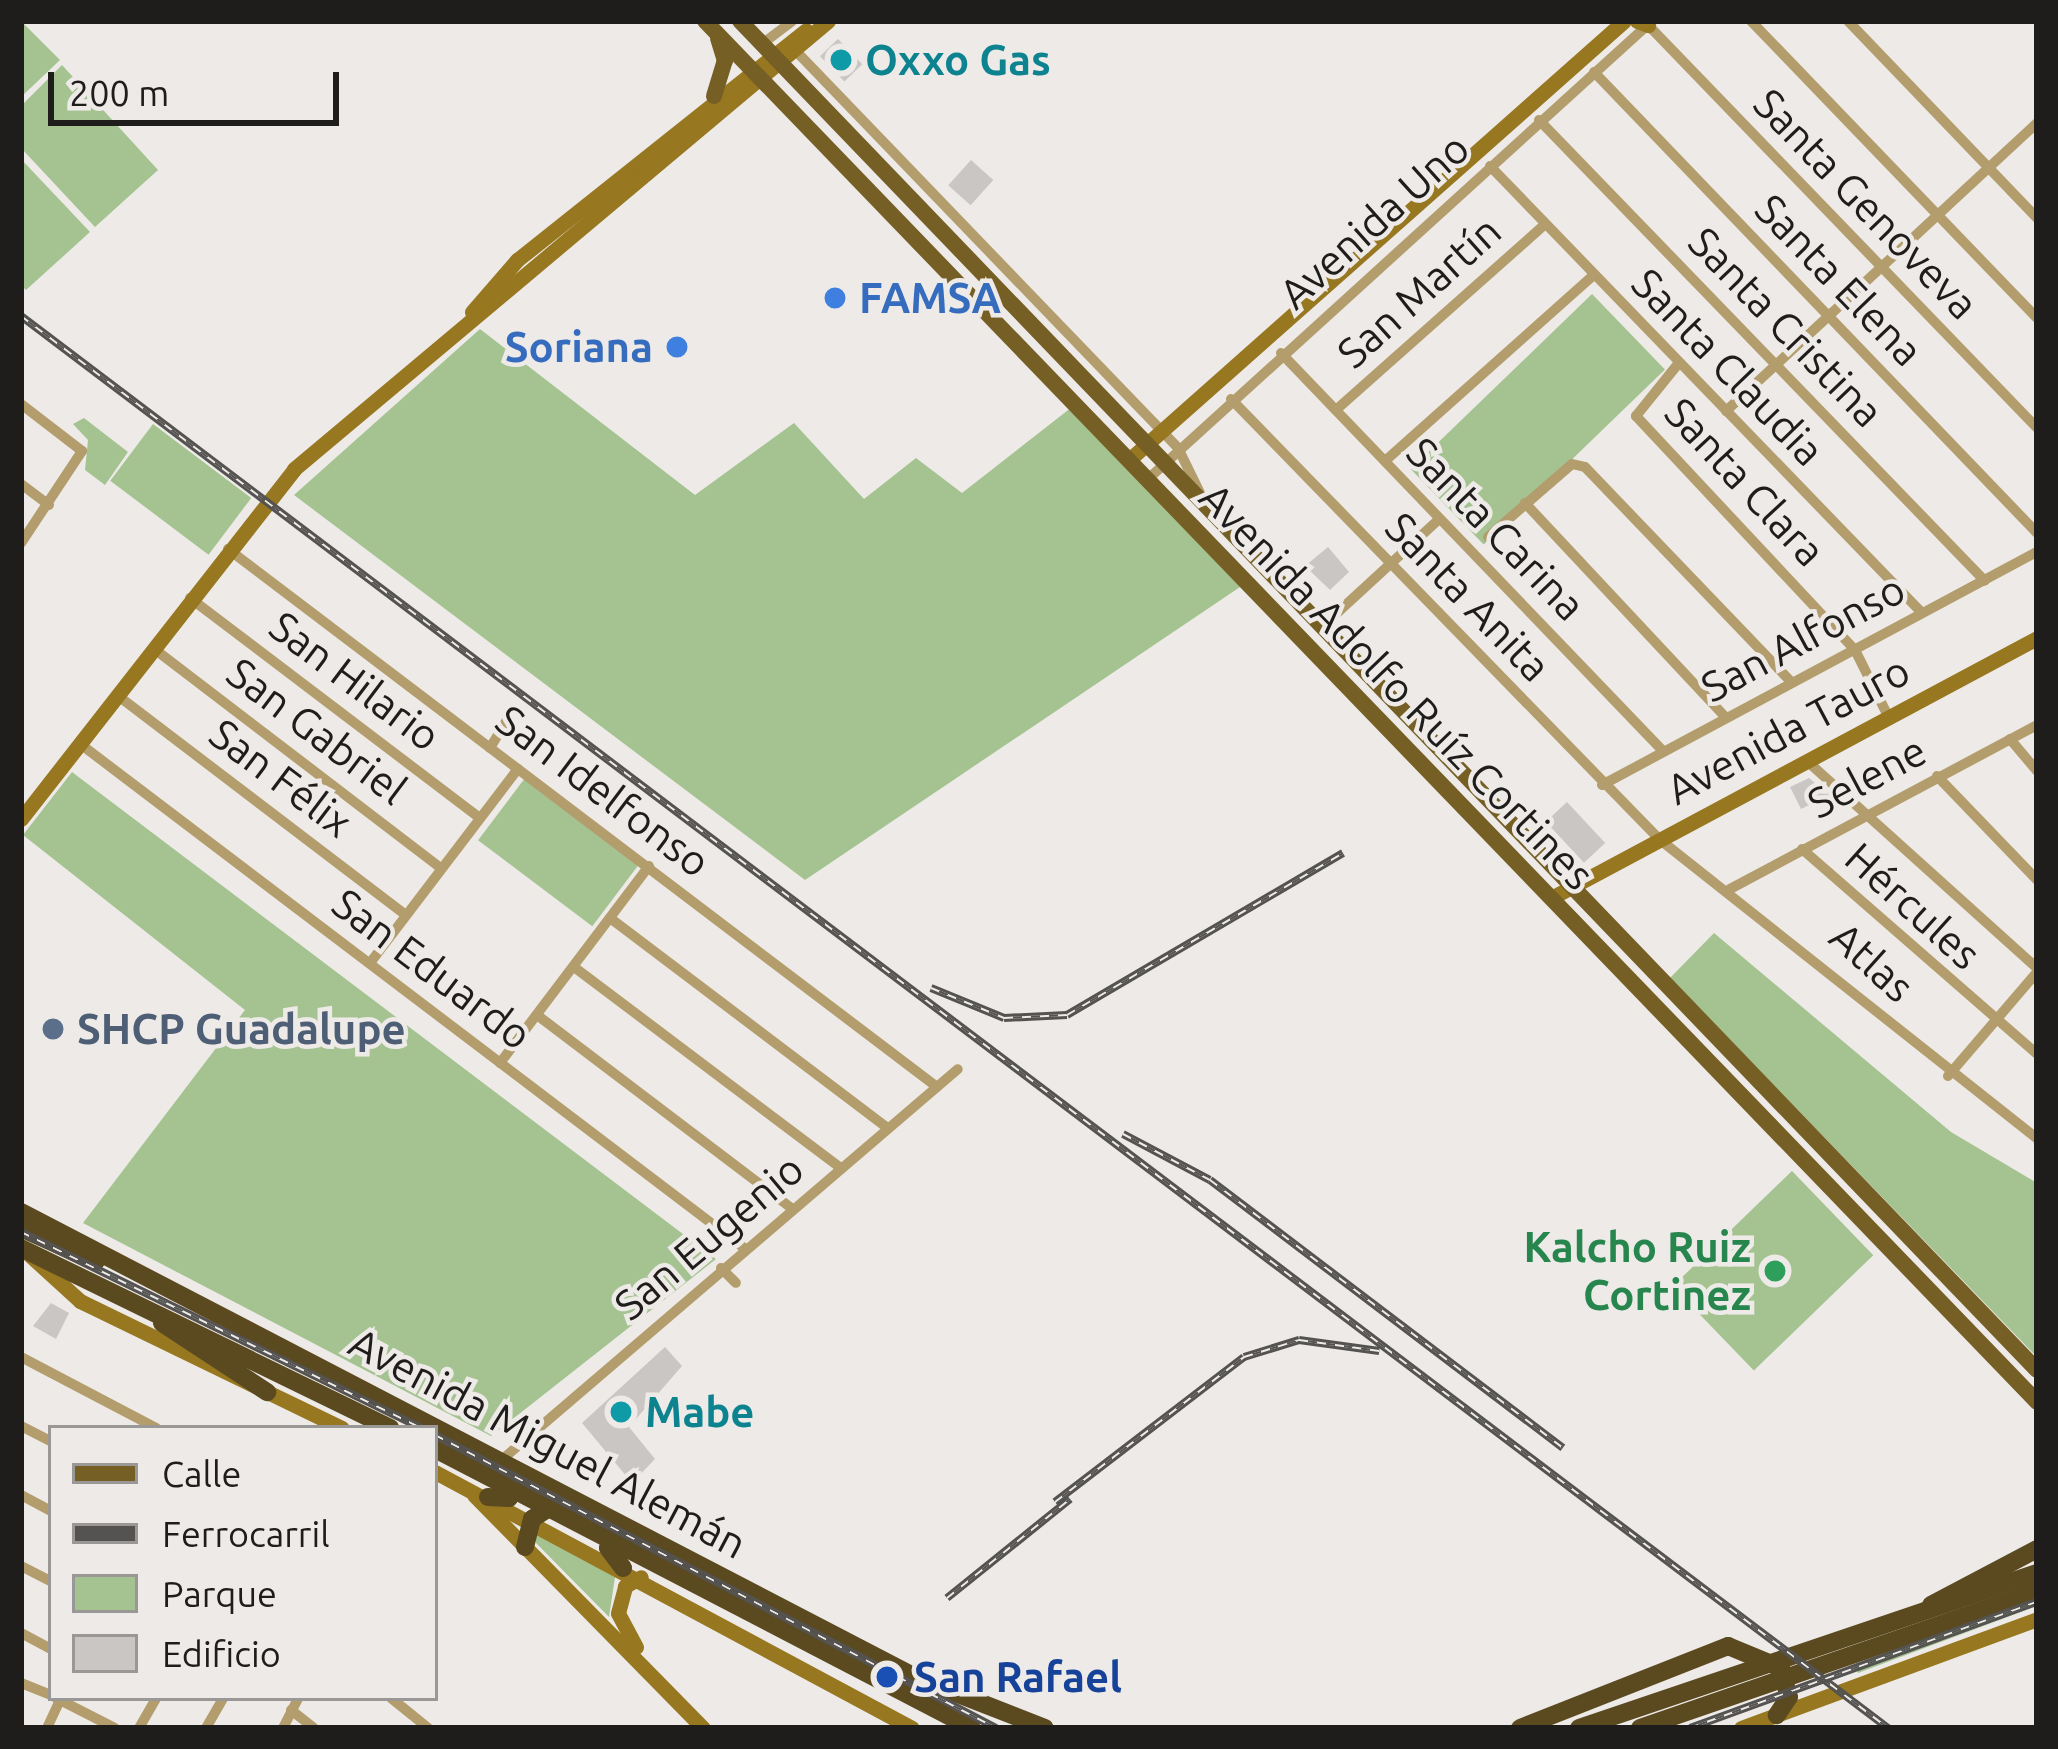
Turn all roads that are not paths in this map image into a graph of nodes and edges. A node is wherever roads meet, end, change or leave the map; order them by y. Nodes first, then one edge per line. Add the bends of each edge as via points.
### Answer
1 (740, 21) edge
2 (793, 21) edge
3 (817, 21) edge
4 (828, 21) edge
5 (1751, 21) edge
6 (1848, 21) edge
7 (1636, 22) edge
8 (710, 27) edge
9 (793, 47) junction
10 (772, 55) junction
11 (1594, 72) junction
12 (757, 74) junction
13 (714, 96) junction
14 (844, 115) junction
15 (1539, 120) junction
16 (2037, 123) edge
17 (1984, 163) junction
18 (1490, 166) junction
19 (1436, 186) junction
20 (1451, 202) junction
21 (1935, 212) junction
22 (2037, 218) edge
23 (1544, 225) junction
24 (1878, 266) junction
25 (1593, 276) junction
26 (472, 312) junction
27 (1826, 316) junction
28 (2037, 318) edge
29 (1281, 352) junction
30 (1246, 356) junction
31 (1775, 363) junction
32 (1678, 364) junction
33 (1261, 370) junction
34 (1231, 399) junction
35 (21, 404) edge
36 (1337, 409) junction
37 (1726, 412) junction
38 (2037, 428) edge
39 (1156, 433) junction
40 (1172, 455) junction
41 (1130, 460) junction
42 (1385, 460) junction
43 (1148, 479) junction
44 (21, 484) edge
45 (1525, 503) junction
46 (49, 505) junction
47 (1439, 519) junction
48 (2037, 533) edge
49 (1488, 537) dead end
50 (21, 543) edge
51 (227, 549) junction
52 (2037, 552) edge
53 (1391, 564) junction
54 (1985, 581) junction
55 (190, 598) junction
56 (1921, 612) junction
57 (1325, 624) junction
58 (2037, 638) edge
59 (153, 648) junction
60 (1856, 650) junction
61 (1791, 682) junction
62 (117, 695) junction
63 (1888, 716) junction
64 (1725, 717) junction
65 (507, 720) dead end
66 (2037, 725) edge
67 (2009, 739) junction
68 (79, 743) junction
69 (490, 748) junction
70 (1663, 751) junction
71 (1807, 761) junction
72 (518, 769) junction
73 (2037, 771) edge
74 (1937, 776) junction
75 (1602, 785) junction
76 (1868, 815) junction
77 (479, 817) junction
78 (21, 819) edge
79 (1659, 839) junction
80 (1802, 849) junction
81 (649, 866) junction
82 (441, 868) junction
83 (2037, 880) edge
84 (1573, 886) junction
85 (1730, 889) junction
86 (1551, 898) junction
87 (406, 915) junction
88 (610, 918) junction
89 (370, 963) junction
90 (574, 967) junction
91 (2037, 970) edge
92 (537, 1015) junction
93 (1993, 1024) junction
94 (2037, 1054) edge
95 (500, 1063) junction
96 (958, 1069) dead end
97 (1948, 1076) junction
98 (938, 1087) junction
99 (888, 1128) junction
100 (2037, 1139) edge
101 (841, 1168) junction
102 (791, 1208) junction
103 (21, 1212) edge
104 (21, 1228) edge
105 (21, 1248) edge
106 (744, 1248) junction
107 (721, 1268) junction
108 (736, 1283) dead end
109 (174, 1290) junction
110 (151, 1310) junction
111 (21, 1357) edge
112 (2037, 1370) edge
113 (267, 1393) junction
114 (2037, 1402) edge
115 (150, 1425) edge
116 (336, 1425) edge
117 (384, 1425) edge
118 (21, 1426) edge
119 (48, 1440) edge
120 (438, 1451) edge
121 (505, 1457) junction
122 (438, 1473) edge
123 (467, 1487) junction
124 (21, 1495) edge
125 (488, 1497) junction
126 (48, 1509) edge
127 (532, 1520) junction
128 (624, 1532) junction
129 (525, 1547) junction
130 (2037, 1549) edge
131 (21, 1565) edge
132 (632, 1572) junction
133 (2037, 1573) edge
134 (48, 1579) edge
135 (2037, 1591) edge
136 (771, 1602) junction
137 (1924, 1613) junction
138 (2037, 1618) edge
139 (21, 1633) edge
140 (48, 1647) edge
141 (1852, 1648) junction
142 (812, 1666) junction
143 (1776, 1674) junction
144 (875, 1685) junction
145 (154, 1701) edge
146 (221, 1701) edge
147 (395, 1701) edge
148 (83, 1704) edge
149 (294, 1704) edge
150 (1778, 1715) junction
151 (115, 1728) edge
152 (139, 1728) edge
153 (206, 1728) edge
154 (283, 1728) edge
155 (314, 1728) edge
156 (428, 1728) edge
157 (703, 1728) edge
158 (714, 1728) edge
159 (912, 1728) edge
160 (972, 1728) edge
161 (1045, 1728) edge
162 (1520, 1728) edge
163 (1579, 1728) edge
164 (1640, 1728) edge
165 (1741, 1728) edge

1 - 10 main road, Avenida Adolfo Ruíz Cortines
2 - 10 street
3 - 9 street
4 - 9 street
5 - 21 street
6 - 17 street
7 - 11 street, Avenida Uno
7 - 19 street, Avenida Uno
7 - 24 street, Santa Genoveva
8 - 12 main road, Avenida Adolfo Ruíz Cortines
8 - 13 main road via 725,62
9 - 10 street
9 - 14 street
10 - 12 street
10 - 14 main road, Avenida Adolfo Ruíz Cortines
11 - 15 street, Avenida Uno
11 - 27 street, Santa Elena
12 - 13 street
12 - 26 street via 493,307
12 - 41 main road, Avenida Adolfo Ruíz Cortines
13 - 26 street via 478,292
14 - 39 street
14 - 39 main road, Avenida Adolfo Ruíz Cortines via 1130,423
15 - 18 street, Avenida Uno
15 - 31 street, Santa Cristina
16 - 17 street
17 - 21 street
17 - 22 street
18 - 20 street, Avenida Uno
18 - 23 street, Santa Claudia
19 - 20 street
19 - 30 street, Avenida Uno
20 - 29 street, Avenida Uno
21 - 24 street
21 - 28 street
23 - 25 street, Santa Claudia
23 - 36 street, San Martín
24 - 27 street
24 - 38 street, Santa Genoveva
25 - 32 street, Santa Claudia
25 - 42 street
26 - 51 street via 294,469
27 - 31 street
27 - 48 street, Santa Elena
29 - 33 street, Avenida Uno
29 - 36 street, Santa Carina
30 - 33 street
30 - 39 street, Avenida Uno
31 - 37 street
31 - 54 street, Santa Cristina
32 - 37 street, Santa Claudia
32 - 60 street, Santa Clara via 1635,410
33 - 34 street, Avenida Uno
34 - 40 street, Avenida Uno
34 - 53 street, Santa Anita
35 - 46 street via 82,451
36 - 42 street, Santa Carina
37 - 56 street, Santa Claudia
39 - 40 main road, Avenida Adolfo Ruíz Cortines
39 - 41 street, Avenida Uno
40 - 43 street, Avenida Uno
40 - 57 main road, Avenida Adolfo Ruíz Cortines via 1204,502
41 - 43 main road, Avenida Adolfo Ruíz Cortines
42 - 47 street, Santa Carina
43 - 86 main road, Avenida Adolfo Ruíz Cortines
44 - 46 street
45 - 49 street
45 - 61 street via 1572,464
45 - 64 street
46 - 50 street
47 - 53 street
47 - 70 street, Santa Carina
51 - 55 street
51 - 69 street, San Idelfonso
52 - 54 street, San Alfonso
53 - 57 street
53 - 75 street, Santa Anita
54 - 56 street, San Alfonso
55 - 59 street
55 - 77 street, San Hilario
56 - 60 street, San Alfonso
57 - 84 main road, Avenida Adolfo Ruíz Cortines
58 - 63 street, Avenida Tauro
59 - 62 street
59 - 82 street, San Gabriel
60 - 61 street, San Alfonso
60 - 63 street, Santa Clara
61 - 64 street, San Alfonso
62 - 68 street
62 - 87 street, San Félix
63 - 71 street, Avenida Tauro
64 - 70 street, San Alfonso
65 - 69 street
66 - 67 street, Selene
67 - 73 street
67 - 74 street, Selene
68 - 78 street
68 - 89 street, San Eduardo
69 - 72 street, San Idelfonso
70 - 75 street, San Alfonso
71 - 76 street
71 - 79 street, Avenida Tauro
72 - 77 street
72 - 81 street, San Idelfonso
74 - 76 street, Selene
74 - 83 street
75 - 79 street, Santa Anita
76 - 80 street, Selene
76 - 91 street
77 - 82 street
79 - 84 street, Avenida Tauro
79 - 85 street, Atlas
80 - 85 street, Selene
80 - 93 street, Hércules
81 - 88 street
81 - 98 street, San Idelfonso
82 - 87 street
84 - 86 street, Avenida Tauro
84 - 112 main road, Avenida Adolfo Ruíz Cortines
85 - 97 street, Atlas
86 - 114 main road, Avenida Adolfo Ruíz Cortines
87 - 89 street
88 - 90 street
88 - 99 street
89 - 95 street, San Eduardo
90 - 92 street
90 - 101 street
91 - 93 street
92 - 95 street
92 - 102 street
93 - 94 street, Hércules
93 - 97 street
95 - 106 street, San Eduardo
96 - 98 street, San Eugenio
97 - 100 street, Atlas
98 - 99 street, San Eugenio
99 - 101 street, San Eugenio
101 - 102 street, San Eugenio
102 - 106 street, San Eugenio
103 - 109 highway, Avenida Miguel Alemán
104 - 109 highway
105 - 110 highway, Avenida Miguel Alemán
105 - 113 street, Avenida Miguel Alemán via 80,1301
106 - 107 street, San Eugenio
107 - 108 street
107 - 121 street, San Eugenio
109 - 121 highway, Avenida Miguel Alemán
110 - 113 highway
110 - 117 highway, Avenida Miguel Alemán
111 - 115 street
113 - 116 street, Avenida Miguel Alemán
118 - 119 street
120 - 144 highway, Avenida Miguel Alemán
121 - 125 highway via 518,1489
121 - 136 highway, Avenida Miguel Alemán
122 - 123 street, Avenida Miguel Alemán
123 - 125 street, Avenida Miguel Alemán
123 - 129 street
124 - 126 street
125 - 127 street, Avenida Miguel Alemán
127 - 128 highway via 559,1503
127 - 129 highway
127 - 132 street, Avenida Miguel Alemán
128 - 132 highway via 607,1544
128 - 136 highway
129 - 157 street
130 - 137 highway
131 - 134 street
132 - 142 street, Avenida Miguel Alemán
132 - 158 street via 620,1596 623,1630
133 - 137 highway
135 - 141 highway
136 - 161 highway, Avenida Miguel Alemán
137 - 141 highway
138 - 150 street
139 - 140 street
141 - 143 highway
142 - 144 highway
142 - 159 street, Avenida Miguel Alemán
143 - 163 highway
143 - 164 highway
144 - 160 highway, Avenida Miguel Alemán
145 - 152 street
146 - 153 street
147 - 156 street
148 - 151 street
149 - 154 street
149 - 155 street
150 - 162 highway via 1789,1697 1781,1668 1728,1646
150 - 165 street

